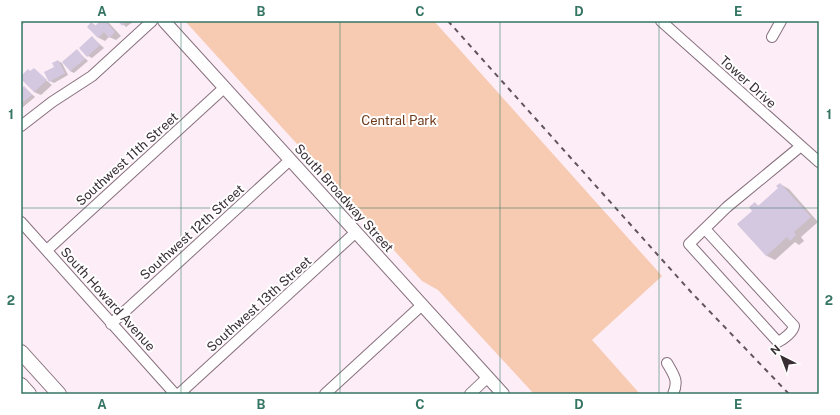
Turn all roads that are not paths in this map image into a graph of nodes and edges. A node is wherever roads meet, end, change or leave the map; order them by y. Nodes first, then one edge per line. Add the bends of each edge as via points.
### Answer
1 (152, 21) edge
2 (164, 21) edge
3 (661, 21) edge
4 (781, 21) edge
5 (772, 37) dead end
6 (224, 88) junction
7 (21, 126) edge
8 (802, 146) junction
9 (290, 160) junction
10 (819, 162) edge
11 (21, 222) edge
12 (705, 229) junction
13 (356, 232) junction
14 (47, 250) junction
15 (422, 305) junction
16 (111, 324) junction
17 (21, 352) edge
18 (667, 363) dead end
19 (488, 377) junction
20 (21, 385) edge
21 (29, 394) edge
22 (59, 394) edge
23 (175, 394) edge
24 (179, 394) edge
25 (325, 394) edge
26 (470, 394) edge
27 (503, 394) edge
28 (672, 394) edge

1 - 7 street via 92,76
2 - 6 main road, South Broadway Street
3 - 8 street, Tower Drive
4 - 5 street
6 - 9 main road, South Broadway Street
6 - 14 street, Southwest 11th Street
8 - 10 street, Tower Drive
8 - 12 street via 727,207
9 - 13 main road, South Broadway Street
9 - 16 street, Southwest 12th Street
11 - 14 street, South Howard Avenue
12 - 12 street via 689,244 692,249 778,342 782,340 794,326
13 - 15 main road, South Broadway Street
13 - 24 street, Southwest 13th Street
14 - 16 street, South Howard Avenue
15 - 19 main road, South Broadway Street
15 - 25 street
16 - 23 street, South Howard Avenue
17 - 22 highway
18 - 28 street via 676,377 676,388
19 - 26 street
19 - 27 main road, South Broadway Street
20 - 21 highway

